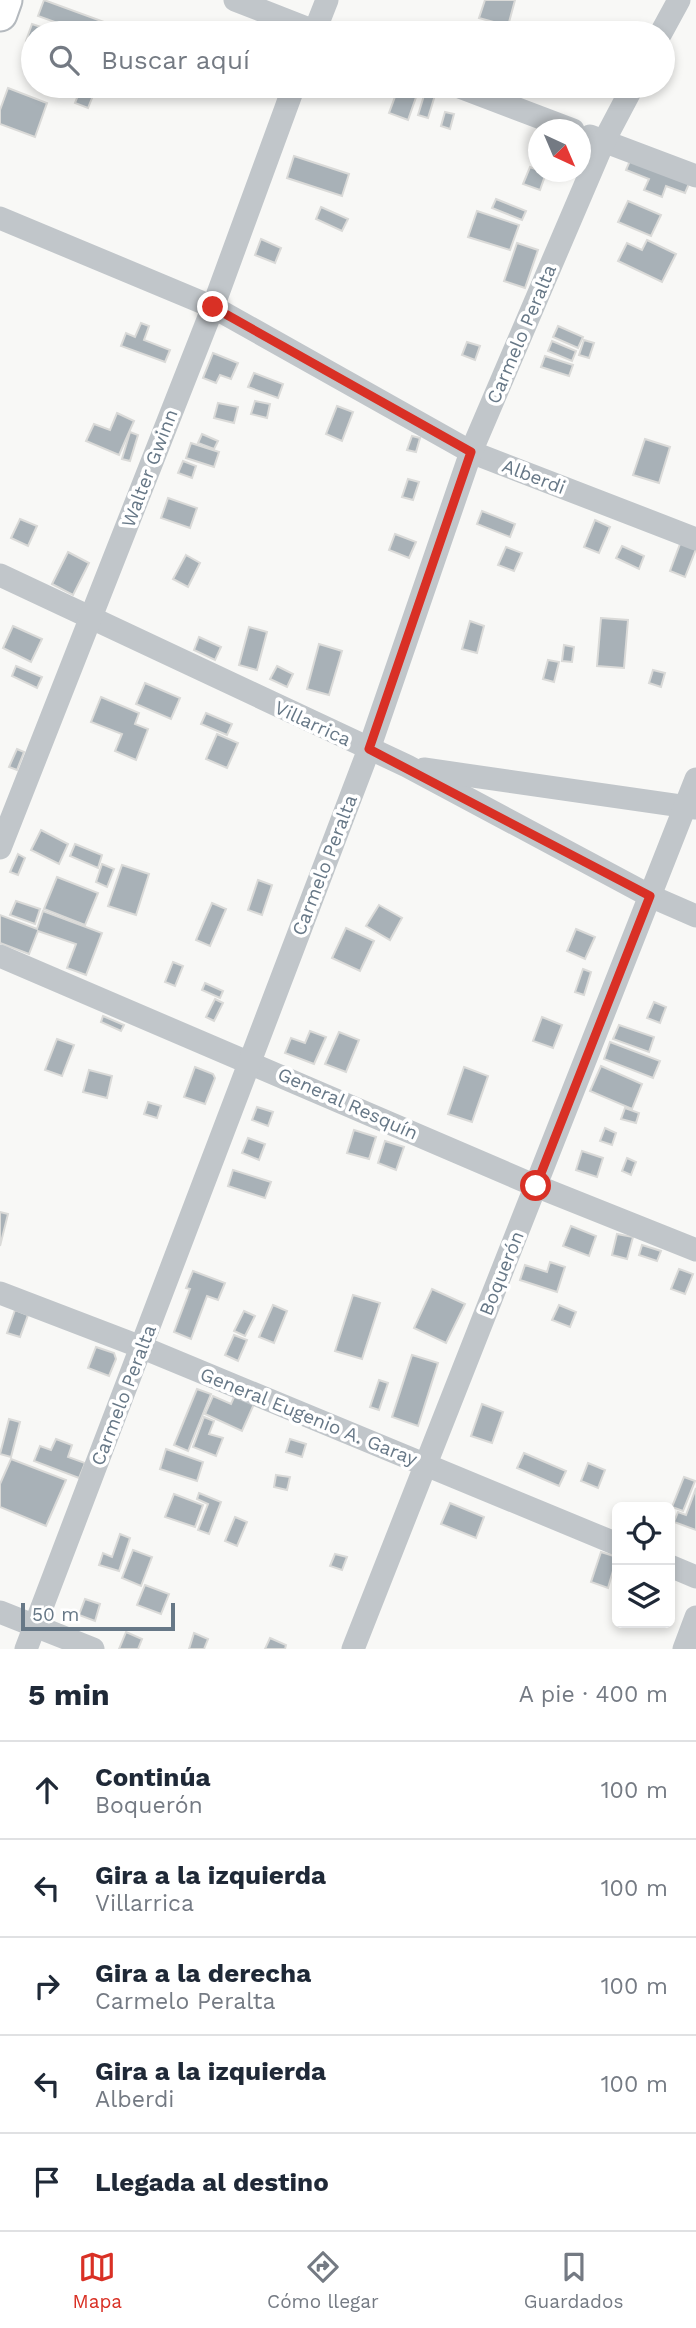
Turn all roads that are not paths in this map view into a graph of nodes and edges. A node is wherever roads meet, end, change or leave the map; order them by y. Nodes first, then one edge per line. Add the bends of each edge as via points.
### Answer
1 (5, 0) edge
2 (236, 0) edge
3 (327, 0) edge
4 (679, 0) edge
5 (0, 14) edge
6 (286, 21) edge
7 (319, 21) edge
8 (668, 21) edge
9 (290, 98) edge
10 (489, 98) edge
11 (627, 98) edge
12 (544, 119) edge
13 (591, 136) edge
14 (604, 141) junction
15 (696, 176) edge
16 (0, 218) edge
17 (213, 307) junction
18 (471, 452) junction
19 (696, 539) edge
20 (0, 575) edge
21 (91, 617) junction
22 (369, 749) junction
23 (407, 766) junction
24 (696, 779) edge
25 (690, 807) edge
26 (0, 848) edge
27 (650, 896) junction
28 (696, 916) edge
29 (0, 956) edge
30 (248, 1060) junction
31 (536, 1186) junction
32 (696, 1250) edge
33 (0, 1293) edge
34 (141, 1347) junction
35 (425, 1463) junction
36 (612, 1542) edge
37 (675, 1568) edge
38 (696, 1577) edge
39 (0, 1612) edge
40 (696, 1617) edge
41 (36, 1625) junction
42 (26, 1649) edge
43 (93, 1649) edge
44 (353, 1649) edge
45 (684, 1649) edge

1 - 5 main road
2 - 6 street
3 - 7 street
4 - 8 street
9 - 17 street, Walter Gwinn
10 - 12 street
11 - 14 street, Carmelo Peralta
13 - 14 street
14 - 15 street
14 - 18 street, Carmelo Peralta
16 - 17 street, Alberdi
17 - 18 street, Alberdi
17 - 21 street, Walter Gwinn
18 - 19 street, Alberdi
18 - 22 street, Carmelo Peralta
20 - 21 street, Villarrica
21 - 22 street, Villarrica
21 - 26 street, Walter Gwinn
22 - 23 street, Villarrica
22 - 30 street, Carmelo Peralta
23 - 25 street
23 - 27 street, Villarrica
24 - 25 street, Boquerón
25 - 27 street, Boquerón
27 - 28 street, Villarrica
27 - 31 street, Boquerón
29 - 30 street, General Resquín
30 - 31 street, General Resquín
30 - 34 street, Carmelo Peralta
31 - 32 street, General Resquín
31 - 35 street, Boquerón
33 - 34 street, General Eugenio A. Garay
34 - 35 street, General Eugenio A. Garay
34 - 41 street, Carmelo Peralta
35 - 36 street, General Eugenio A. Garay
35 - 44 street, Boquerón
37 - 38 street
39 - 41 street
40 - 45 street
41 - 42 street, Carmelo Peralta
41 - 43 street

